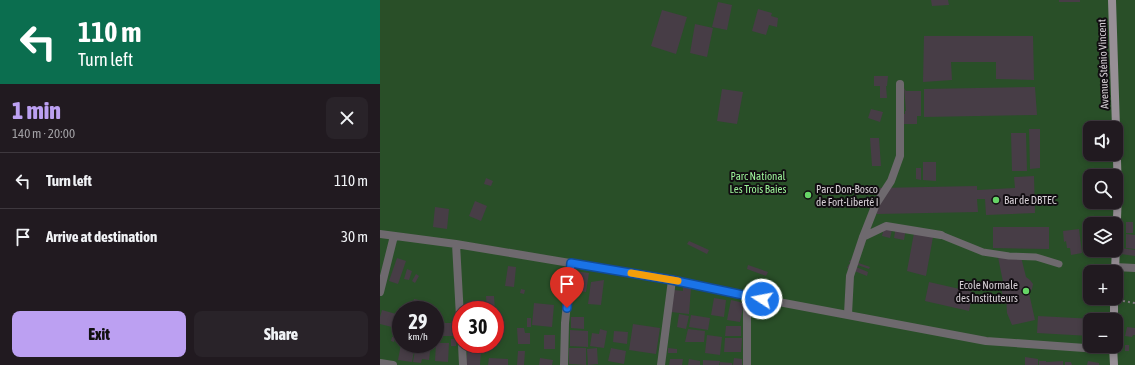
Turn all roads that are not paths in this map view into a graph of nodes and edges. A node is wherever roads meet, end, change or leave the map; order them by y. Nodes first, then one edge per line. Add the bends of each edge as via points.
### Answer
1 (1112, 0) edge
2 (900, 84) dead end
3 (380, 234) edge
4 (941, 235) joint
5 (394, 236) junction
6 (863, 237) junction
7 (456, 244) junction
8 (571, 263) junction
9 (1059, 264) dead end
10 (1115, 265) edge
11 (1135, 268) edge
12 (1123, 269) edge
13 (672, 280) junction
14 (380, 292) edge
15 (747, 296) junction
16 (459, 301) edge
17 (848, 314) junction
18 (1083, 346) edge
19 (462, 353) edge
20 (1113, 353) edge
21 (380, 363) edge
22 (394, 365) edge
23 (463, 365) edge
24 (564, 365) edge
25 (661, 365) edge
26 (747, 365) edge
27 (1114, 365) edge

1 - 10 main road, Avenue Sténio Vincent via 1118,192
2 - 6 street via 900,156 891,181 876,204
3 - 5 street
4 - 6 street via 886,226
4 - 9 lane via 983,252 1036,257
5 - 7 street
5 - 14 street
6 - 17 street via 850,276
7 - 8 street
7 - 16 street
8 - 13 street
8 - 24 street
11 - 12 street
13 - 15 street
13 - 25 street
15 - 17 street
15 - 26 street
17 - 18 street via 986,341
19 - 23 street
20 - 27 main road
21 - 22 street

